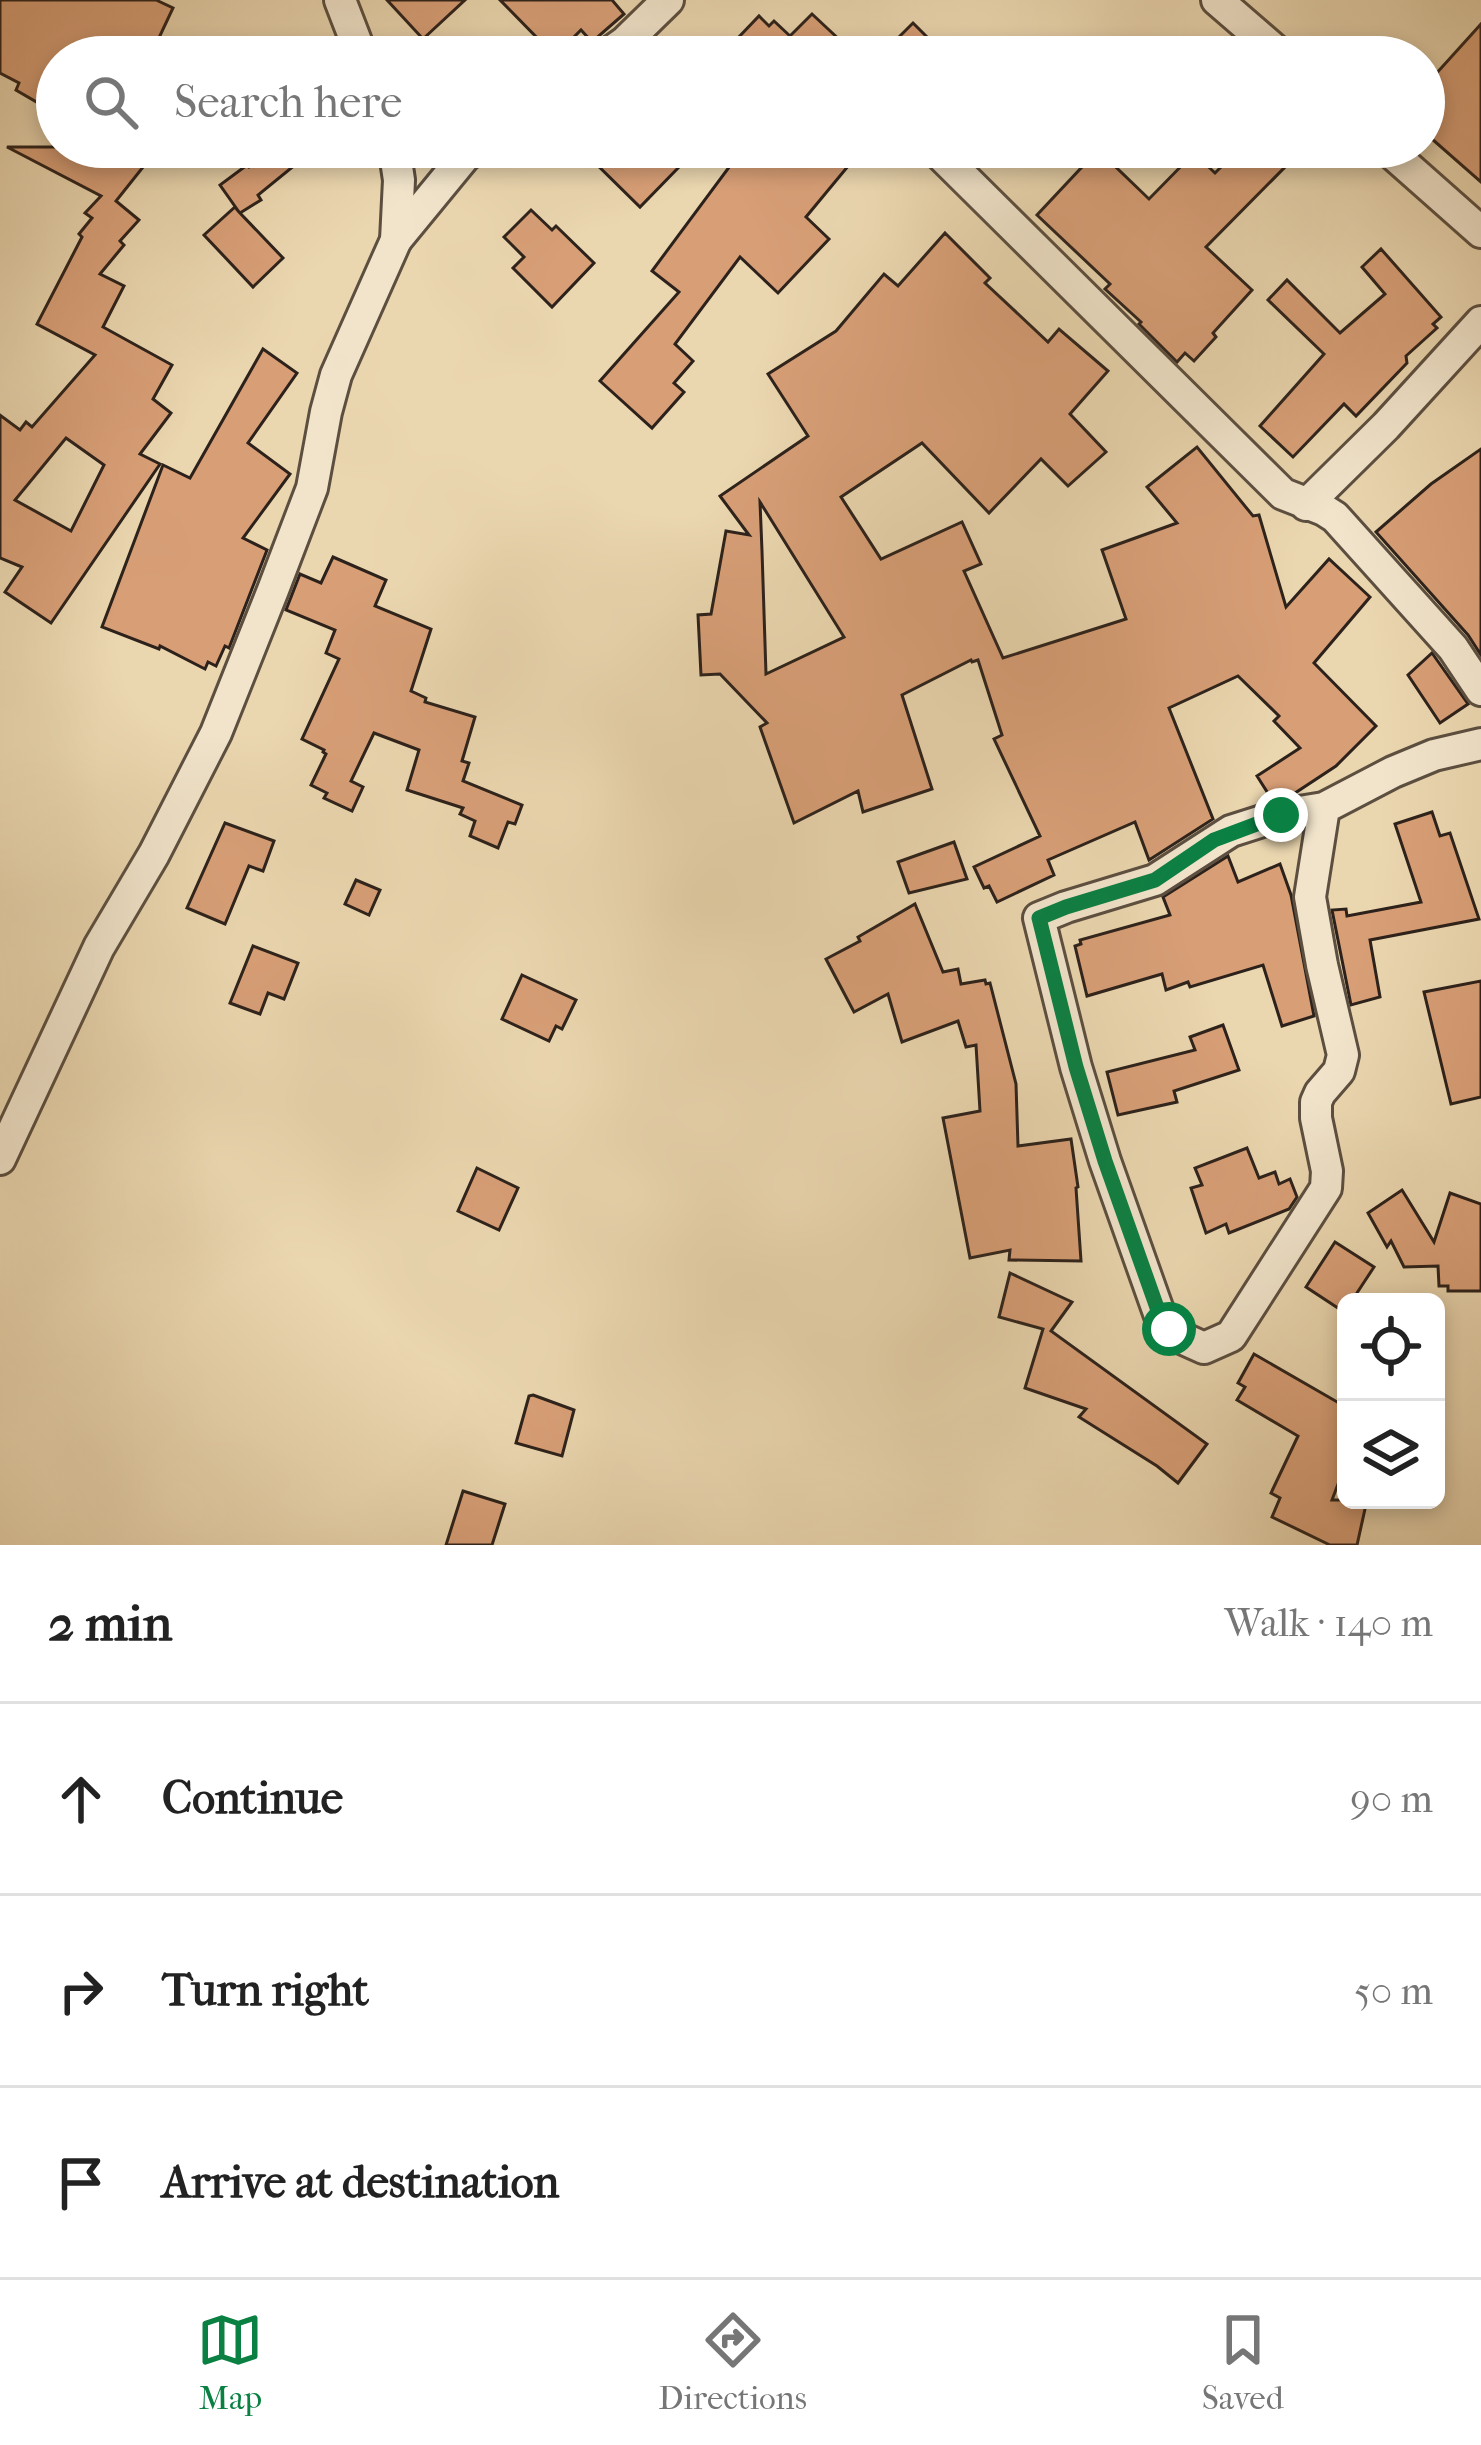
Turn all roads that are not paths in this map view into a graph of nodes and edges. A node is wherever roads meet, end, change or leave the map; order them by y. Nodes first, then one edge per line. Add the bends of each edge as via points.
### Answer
1 (340, 0) edge
2 (668, 0) edge
3 (1217, 0) edge
4 (354, 36) edge
5 (631, 36) edge
6 (1259, 36) edge
7 (397, 168) edge
8 (455, 168) edge
9 (954, 168) edge
10 (1409, 168) edge
11 (1481, 232) edge
12 (396, 240) junction
13 (1481, 322) edge
14 (1306, 505) junction
15 (1481, 690) edge
16 (1481, 744) edge
17 (1324, 808) junction
18 (0, 1159) edge

1 - 4 street
2 - 5 street
3 - 6 street
7 - 12 street
8 - 12 street
9 - 14 street via 1271,484
10 - 11 street
12 - 18 street via 336,375 312,488 216,733 99,947
13 - 14 street
14 - 15 street via 1335,517
16 - 17 street via 1434,755
17 - 17 street via 1231,832 1155,880 1039,918 1082,1086 1160,1316 1175,1335 1204,1348 1231,1336 1326,1188 1316,1102 1343,1054 1310,897

